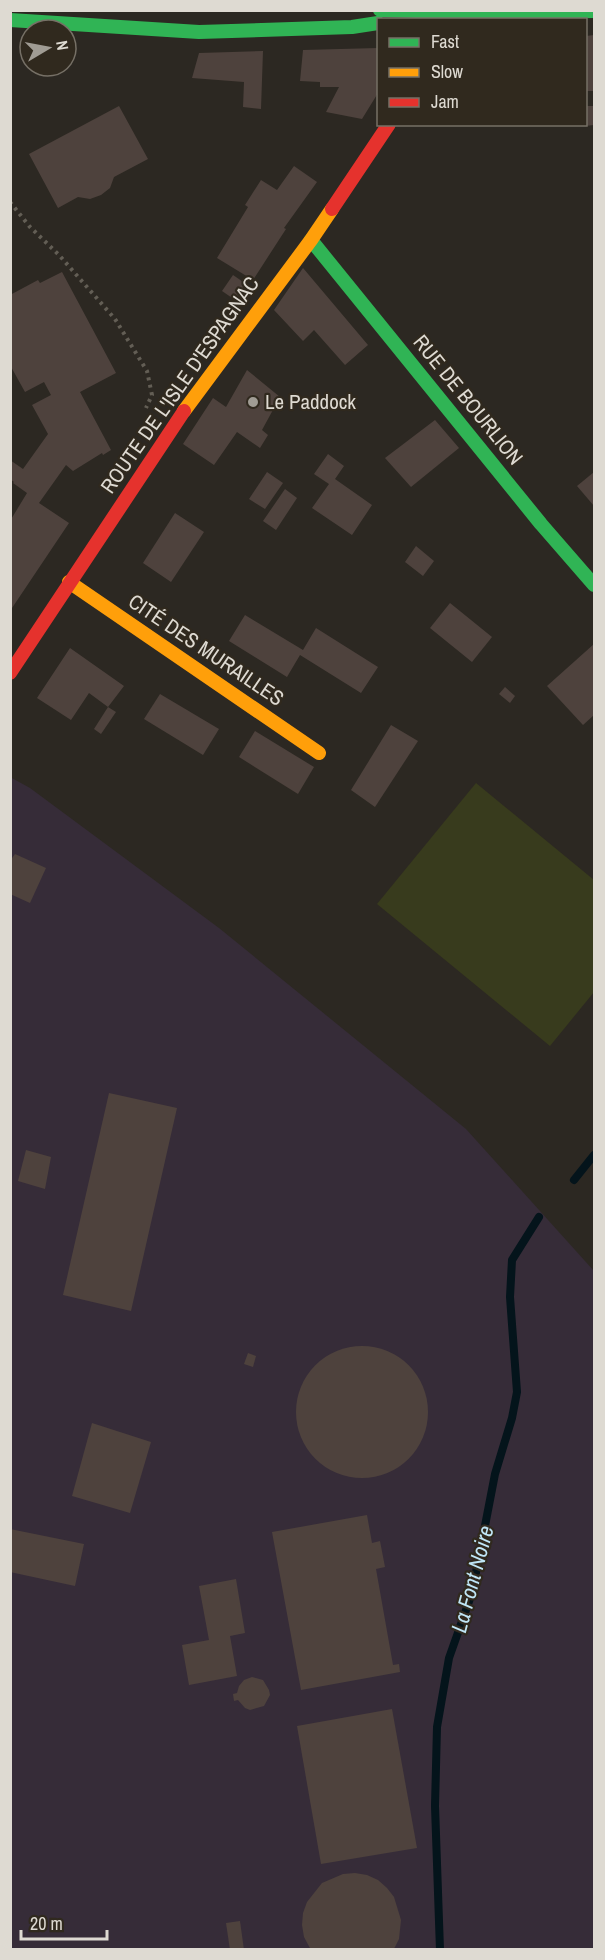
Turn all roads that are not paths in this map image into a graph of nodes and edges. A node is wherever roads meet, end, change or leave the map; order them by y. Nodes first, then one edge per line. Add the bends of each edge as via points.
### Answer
1 (128, 10) edge
2 (380, 10) edge
3 (594, 11) edge
4 (435, 17) edge
5 (10, 21) edge
6 (377, 23) edge
7 (126, 28) junction
8 (388, 126) edge
9 (311, 240) junction
10 (69, 582) junction
11 (594, 585) edge
12 (10, 673) edge
13 (319, 753) dead end

1 - 7 street
2 - 4 street
3 - 4 street
5 - 7 street
6 - 7 street via 199,32
8 - 9 street, ROUTE DE L'ISLE D'ESPAGNAC
9 - 10 street, ROUTE DE L'ISLE D'ESPAGNAC via 185,409
9 - 11 street, RUE DE BOURLION
10 - 12 street, ROUTE DE L'ISLE D'ESPAGNAC
10 - 13 street, CITÉ DES MURAILLES

